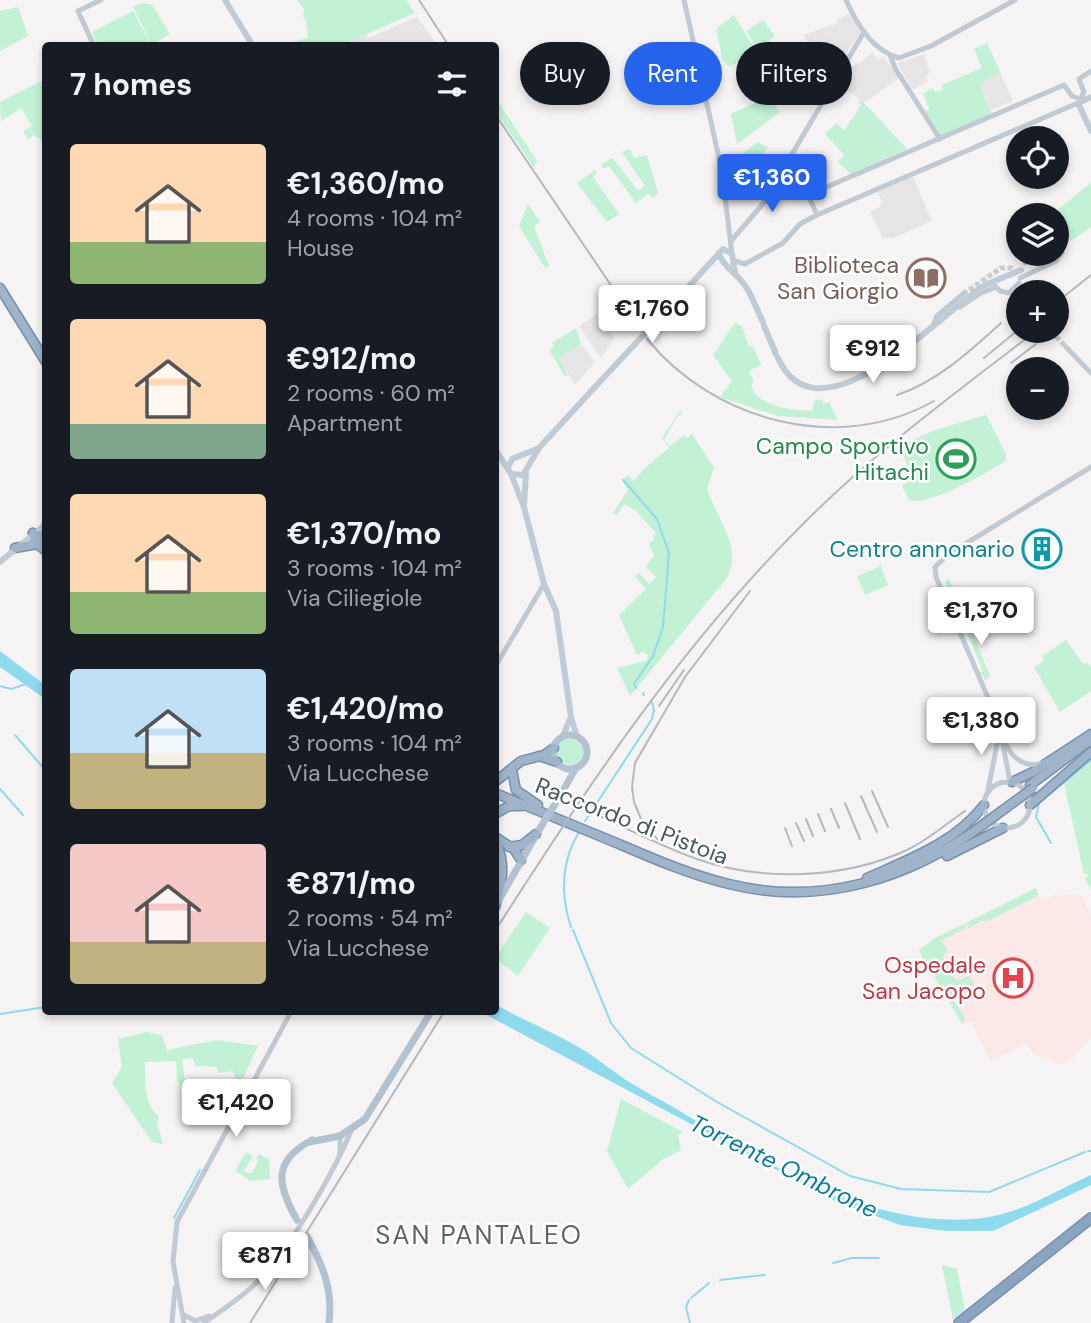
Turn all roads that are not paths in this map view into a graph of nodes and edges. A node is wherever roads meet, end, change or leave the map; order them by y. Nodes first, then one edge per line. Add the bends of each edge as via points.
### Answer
1 (101, 0) edge
2 (225, 0) edge
3 (684, 0) edge
4 (846, 0) edge
5 (1015, 0) edge
6 (864, 32) junction
7 (92, 42) edge
8 (251, 42) edge
9 (890, 55) junction
10 (1091, 71) edge
11 (1080, 100) edge
12 (1091, 131) edge
13 (940, 139) junction
14 (782, 170) junction
15 (808, 195) junction
16 (817, 215) junction
17 (727, 227) junction
18 (731, 241) junction
19 (721, 251) junction
20 (722, 261) junction
21 (733, 263) junction
22 (1045, 266) edge
23 (708, 267) junction
24 (1020, 276) junction
25 (0, 280) edge
26 (1019, 280) edge
27 (1020, 280) edge
28 (0, 288) edge
29 (1006, 292) edge
30 (964, 294) tunnel mouth
31 (950, 311) junction
32 (933, 327) junction
33 (42, 347) edge
34 (1066, 348) tunnel mouth
35 (42, 356) edge
36 (1091, 373) edge
37 (539, 448) junction
38 (499, 450) edge
39 (499, 455) edge
40 (517, 457) junction
41 (1091, 467) edge
42 (527, 470) junction
43 (509, 471) junction
44 (524, 507) junction
45 (42, 527) edge
46 (33, 533) junction
47 (42, 543) edge
48 (15, 548) junction
49 (0, 562) edge
50 (544, 584) junction
51 (536, 598) junction
52 (552, 600) junction
53 (499, 660) edge
54 (571, 717) junction
55 (1001, 731) junction
56 (1091, 734) edge
57 (577, 737) junction
58 (562, 738) junction
59 (1091, 743) edge
60 (554, 748) junction
61 (1091, 752) edge
62 (539, 757) junction
63 (1050, 761) junction
64 (559, 764) junction
65 (577, 768) junction
66 (512, 770) junction
67 (499, 779) edge
68 (1011, 782) junction
69 (564, 789) junction
70 (988, 792) junction
71 (499, 793) edge
72 (984, 805) junction
73 (1030, 805) junction
74 (536, 808) junction
75 (499, 812) edge
76 (983, 822) junction
77 (1003, 828) junction
78 (536, 834) junction
79 (499, 841) edge
80 (509, 847) junction
81 (499, 848) edge
82 (502, 855) junction
83 (521, 860) junction
84 (867, 878) junction
85 (882, 878) junction
86 (499, 890) edge
87 (499, 901) edge
88 (289, 1015) edge
89 (429, 1015) edge
90 (374, 1104) junction
91 (352, 1129) junction
92 (341, 1134) junction
93 (330, 1139) junction
94 (309, 1142) junction
95 (342, 1145) junction
96 (1091, 1218) edge
97 (297, 1220) dead end
98 (1091, 1225) edge
99 (307, 1236) dead end
100 (176, 1281) junction
101 (222, 1310) junction
102 (182, 1313) junction
103 (170, 1323) edge
104 (184, 1323) edge
105 (204, 1323) edge
106 (329, 1323) edge
107 (959, 1323) edge
108 (968, 1323) edge

1 - 7 street via 78,12
2 - 8 main road
3 - 17 street via 722,172
4 - 6 street
5 - 9 street via 917,53 899,58
6 - 9 street
6 - 14 street
9 - 13 street
10 - 11 street via 1079,81 1084,91
11 - 12 main road
11 - 13 street via 1062,85
11 - 16 street
13 - 15 street
14 - 15 street
14 - 18 street via 761,206
15 - 16 street
16 - 21 street via 800,224 778,247 745,264
17 - 18 street
17 - 19 street
18 - 21 street
19 - 20 main road
19 - 21 main road
19 - 23 main road
20 - 21 main road
20 - 23 main road
21 - 32 main road via 787,373 814,388 832,387 897,357
22 - 24 street
23 - 37 main road, bridge
24 - 26 street
24 - 27 street
24 - 31 main road, bridge via 985,285
25 - 33 highway
28 - 35 highway
29 - 31 street via 995,286
30 - 32 street via 936,318
31 - 32 main road
34 - 36 street
37 - 40 main road
37 - 42 main road
38 - 40 main road
39 - 43 main road
40 - 42 main road via 526,460
40 - 43 main road via 509,461
41 - 55 street via 937,563 935,572
42 - 43 main road via 517,477
42 - 44 main road
43 - 44 main road
44 - 50 main road
45 - 46 main road
46 - 47 highway
46 - 48 main road
47 - 48 highway
48 - 49 main road
50 - 51 street
50 - 52 main road
51 - 52 street
51 - 53 street
52 - 54 main road
54 - 57 main road
54 - 58 main road
55 - 63 street via 1009,751 1020,761 1034,765
55 - 68 street
55 - 70 street
56 - 63 highway
57 - 58 main road
57 - 65 main road via 587,753
58 - 60 main road
59 - 76 highway, Raccordo di Pistoia, bridge
60 - 62 highway
60 - 64 main road
61 - 73 highway
62 - 64 highway
62 - 66 highway via 521,761
63 - 68 highway
64 - 65 main road
64 - 69 main road
65 - 69 main road
66 - 67 highway
66 - 74 highway via 516,790
68 - 70 street via 998,783
68 - 73 street via 1025,790
69 - 78 main road, bridge
70 - 72 street
71 - 74 highway, Raccordo di Pistoia
72 - 77 street via 990,821
72 - 84 highway via 943,841
73 - 77 street via 1023,822
74 - 75 highway via 509,806
74 - 84 highway, Raccordo di Pistoia via 731,881 800,888
74 - 85 highway, Raccordo di Pistoia via 688,872 737,886 816,891
76 - 84 highway, Raccordo di Pistoia via 926,857
76 - 85 highway, Raccordo di Pistoia via 936,857
77 - 85 highway via 922,868
78 - 80 highway via 522,845
78 - 83 main road
79 - 80 highway
80 - 83 highway
81 - 82 highway
82 - 83 highway
82 - 86 highway
83 - 87 main road
88 - 100 street via 179,1217 173,1249
89 - 90 main road
90 - 91 main road
90 - 92 main road
91 - 92 main road
91 - 95 street
92 - 93 main road
92 - 94 main road
92 - 95 street
93 - 94 main road
93 - 95 street
94 - 97 main road via 292,1153 282,1172 284,1196
95 - 101 street via 341,1156 283,1250 255,1284
96 - 107 highway
98 - 108 highway
99 - 106 main road via 328,1278
100 - 102 street
100 - 103 street
101 - 102 street via 195,1321
101 - 105 street
102 - 104 street

